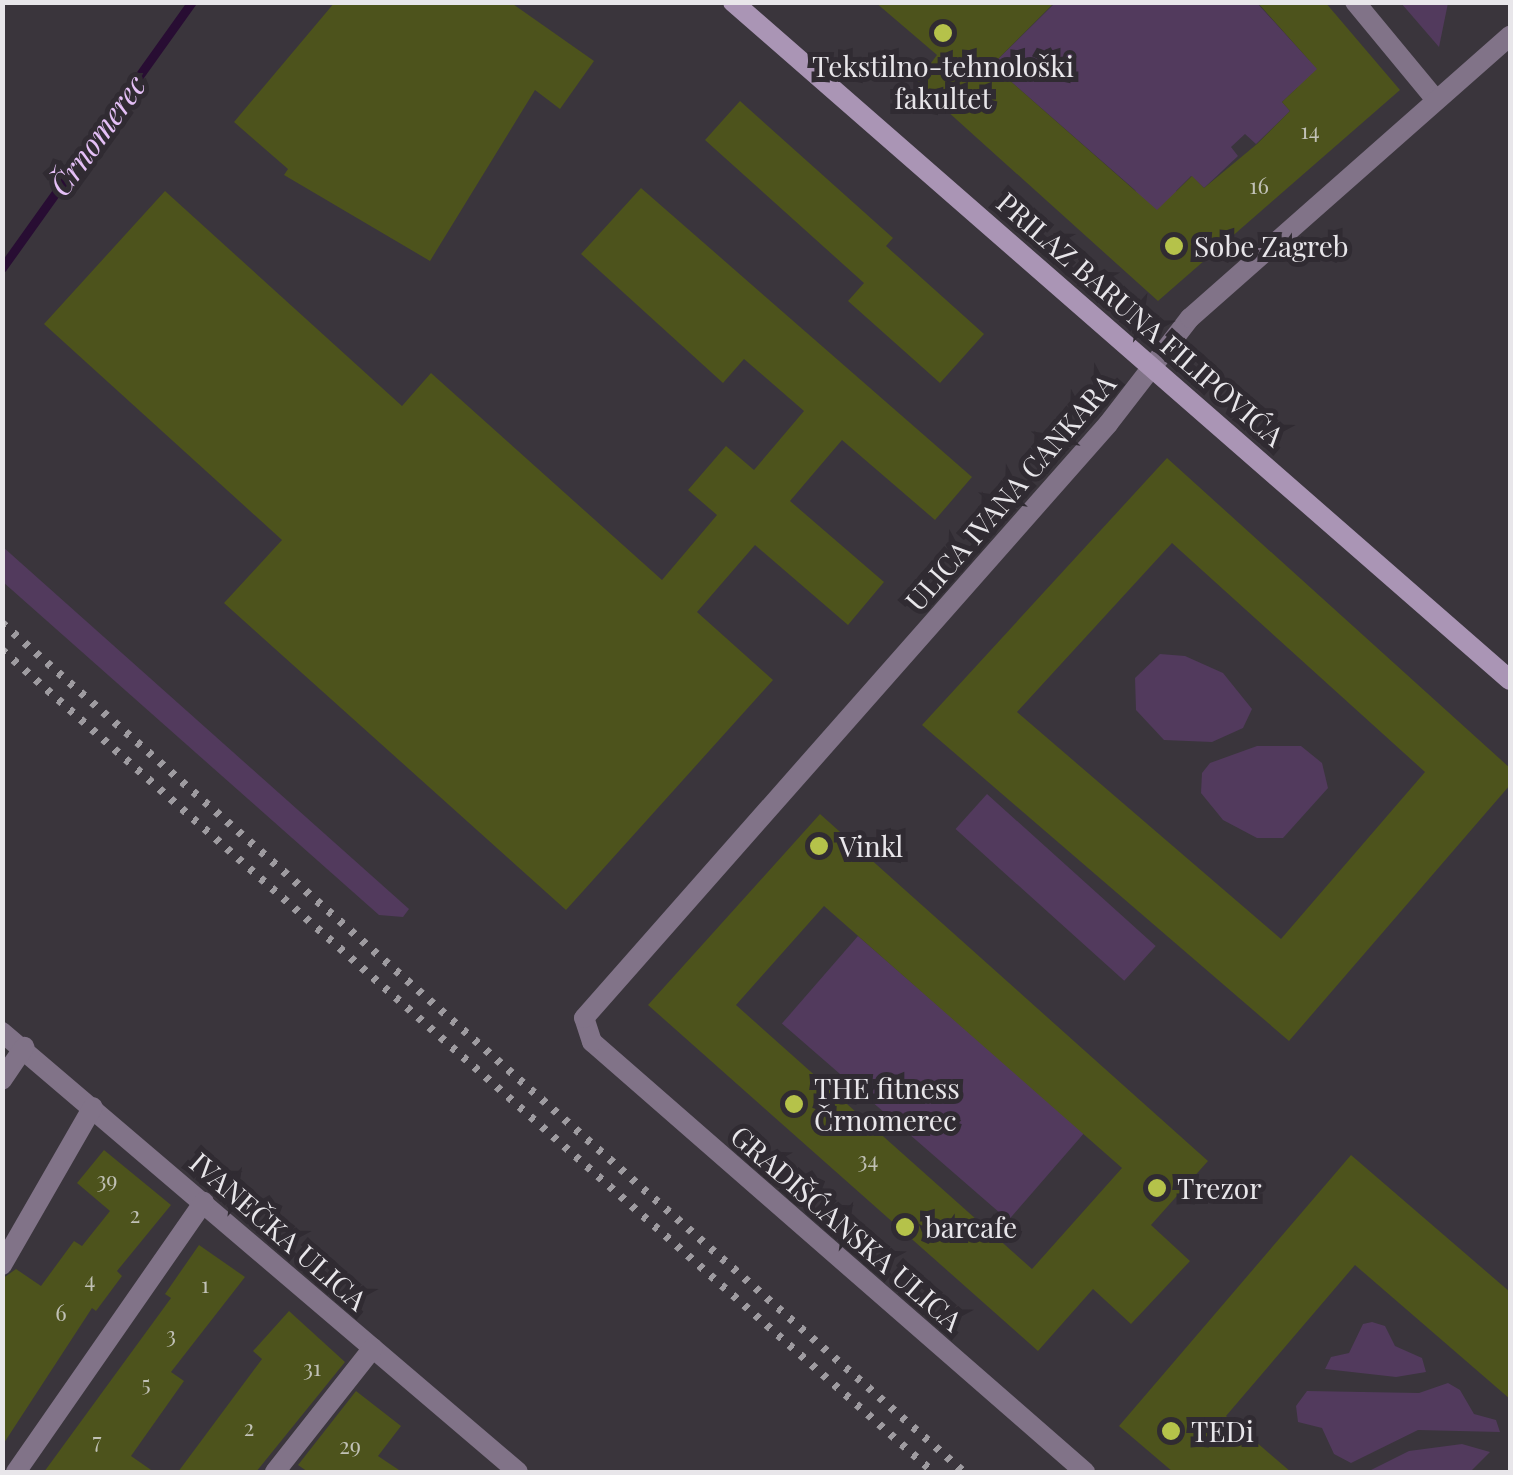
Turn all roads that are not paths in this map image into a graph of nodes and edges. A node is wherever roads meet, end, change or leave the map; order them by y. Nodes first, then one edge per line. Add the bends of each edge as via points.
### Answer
1 (733, 2) edge
2 (1355, 2) edge
3 (1510, 36) edge
4 (1436, 100) junction
5 (1153, 364) junction
6 (1510, 680) edge
7 (584, 1018) joint
8 (2, 1032) edge
9 (24, 1047) junction
10 (2, 1080) edge
11 (93, 1107) junction
12 (204, 1202) junction
13 (2, 1265) edge
14 (373, 1348) junction
15 (16, 1472) edge
16 (275, 1472) edge
17 (518, 1472) edge
18 (1086, 1472) edge

1 - 5 main road, PRILAZ BARUNA FILIPOVIĆA
2 - 4 street
3 - 4 street, ULICA IVANA CANKARA
4 - 5 street, ULICA IVANA CANKARA via 1202,305
5 - 6 main road, PRILAZ BARUNA FILIPOVIĆA
5 - 7 street, ULICA IVANA CANKARA
7 - 18 street, GRADIŠĆANSKA ULICA via 592,1042
8 - 9 street, IVANEČKA ULICA
9 - 10 street
9 - 11 street, IVANEČKA ULICA
11 - 12 street, IVANEČKA ULICA
11 - 13 street
12 - 14 street, IVANEČKA ULICA
12 - 15 street
14 - 16 street
14 - 17 street, IVANEČKA ULICA

